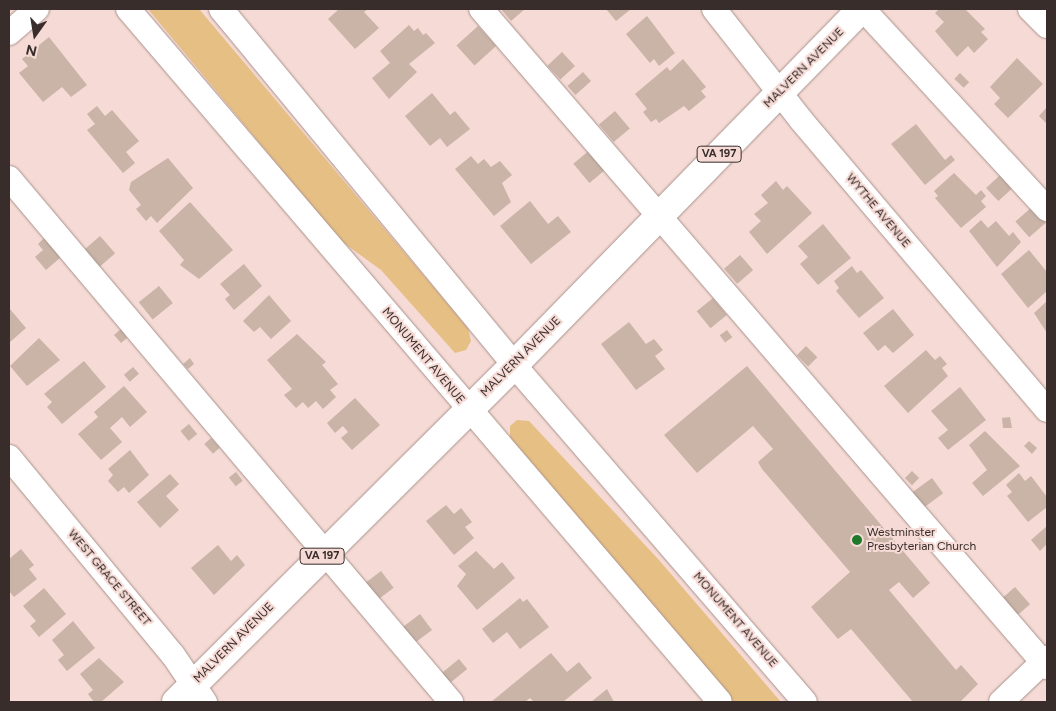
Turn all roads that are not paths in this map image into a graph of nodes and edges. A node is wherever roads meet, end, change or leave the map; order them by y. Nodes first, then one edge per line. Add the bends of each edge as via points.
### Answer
1 (37, 9) edge
2 (128, 9) edge
3 (221, 9) edge
4 (481, 9) edge
5 (714, 9) edge
6 (863, 9) edge
7 (1030, 9) edge
8 (1047, 26) edge
9 (9, 33) edge
10 (780, 91) junction
11 (9, 178) edge
12 (1047, 209) edge
13 (657, 217) junction
14 (514, 365) junction
15 (468, 410) junction
16 (1047, 410) edge
17 (9, 457) edge
18 (325, 553) junction
19 (1046, 663) edge
20 (191, 696) edge
21 (451, 702) edge
22 (720, 702) edge
23 (805, 702) edge
24 (1001, 702) edge

1 - 9 street
2 - 15 street, MONUMENT AVENUE
3 - 14 street, MONUMENT AVENUE
4 - 13 street
5 - 10 street, WYTHE AVENUE
6 - 10 main road, MALVERN AVENUE / VA 197
6 - 12 street
7 - 8 street
10 - 13 main road, MALVERN AVENUE / VA 197
10 - 16 street, WYTHE AVENUE
11 - 18 street
13 - 14 main road, MALVERN AVENUE / VA 197
13 - 19 street
14 - 15 main road, MALVERN AVENUE / VA 197
14 - 23 street, MONUMENT AVENUE
15 - 18 main road, MALVERN AVENUE / VA 197
15 - 22 street, MONUMENT AVENUE
17 - 20 street, WEST GRACE STREET via 173,655
18 - 20 main road, MALVERN AVENUE / VA 197
18 - 21 street
19 - 24 street

